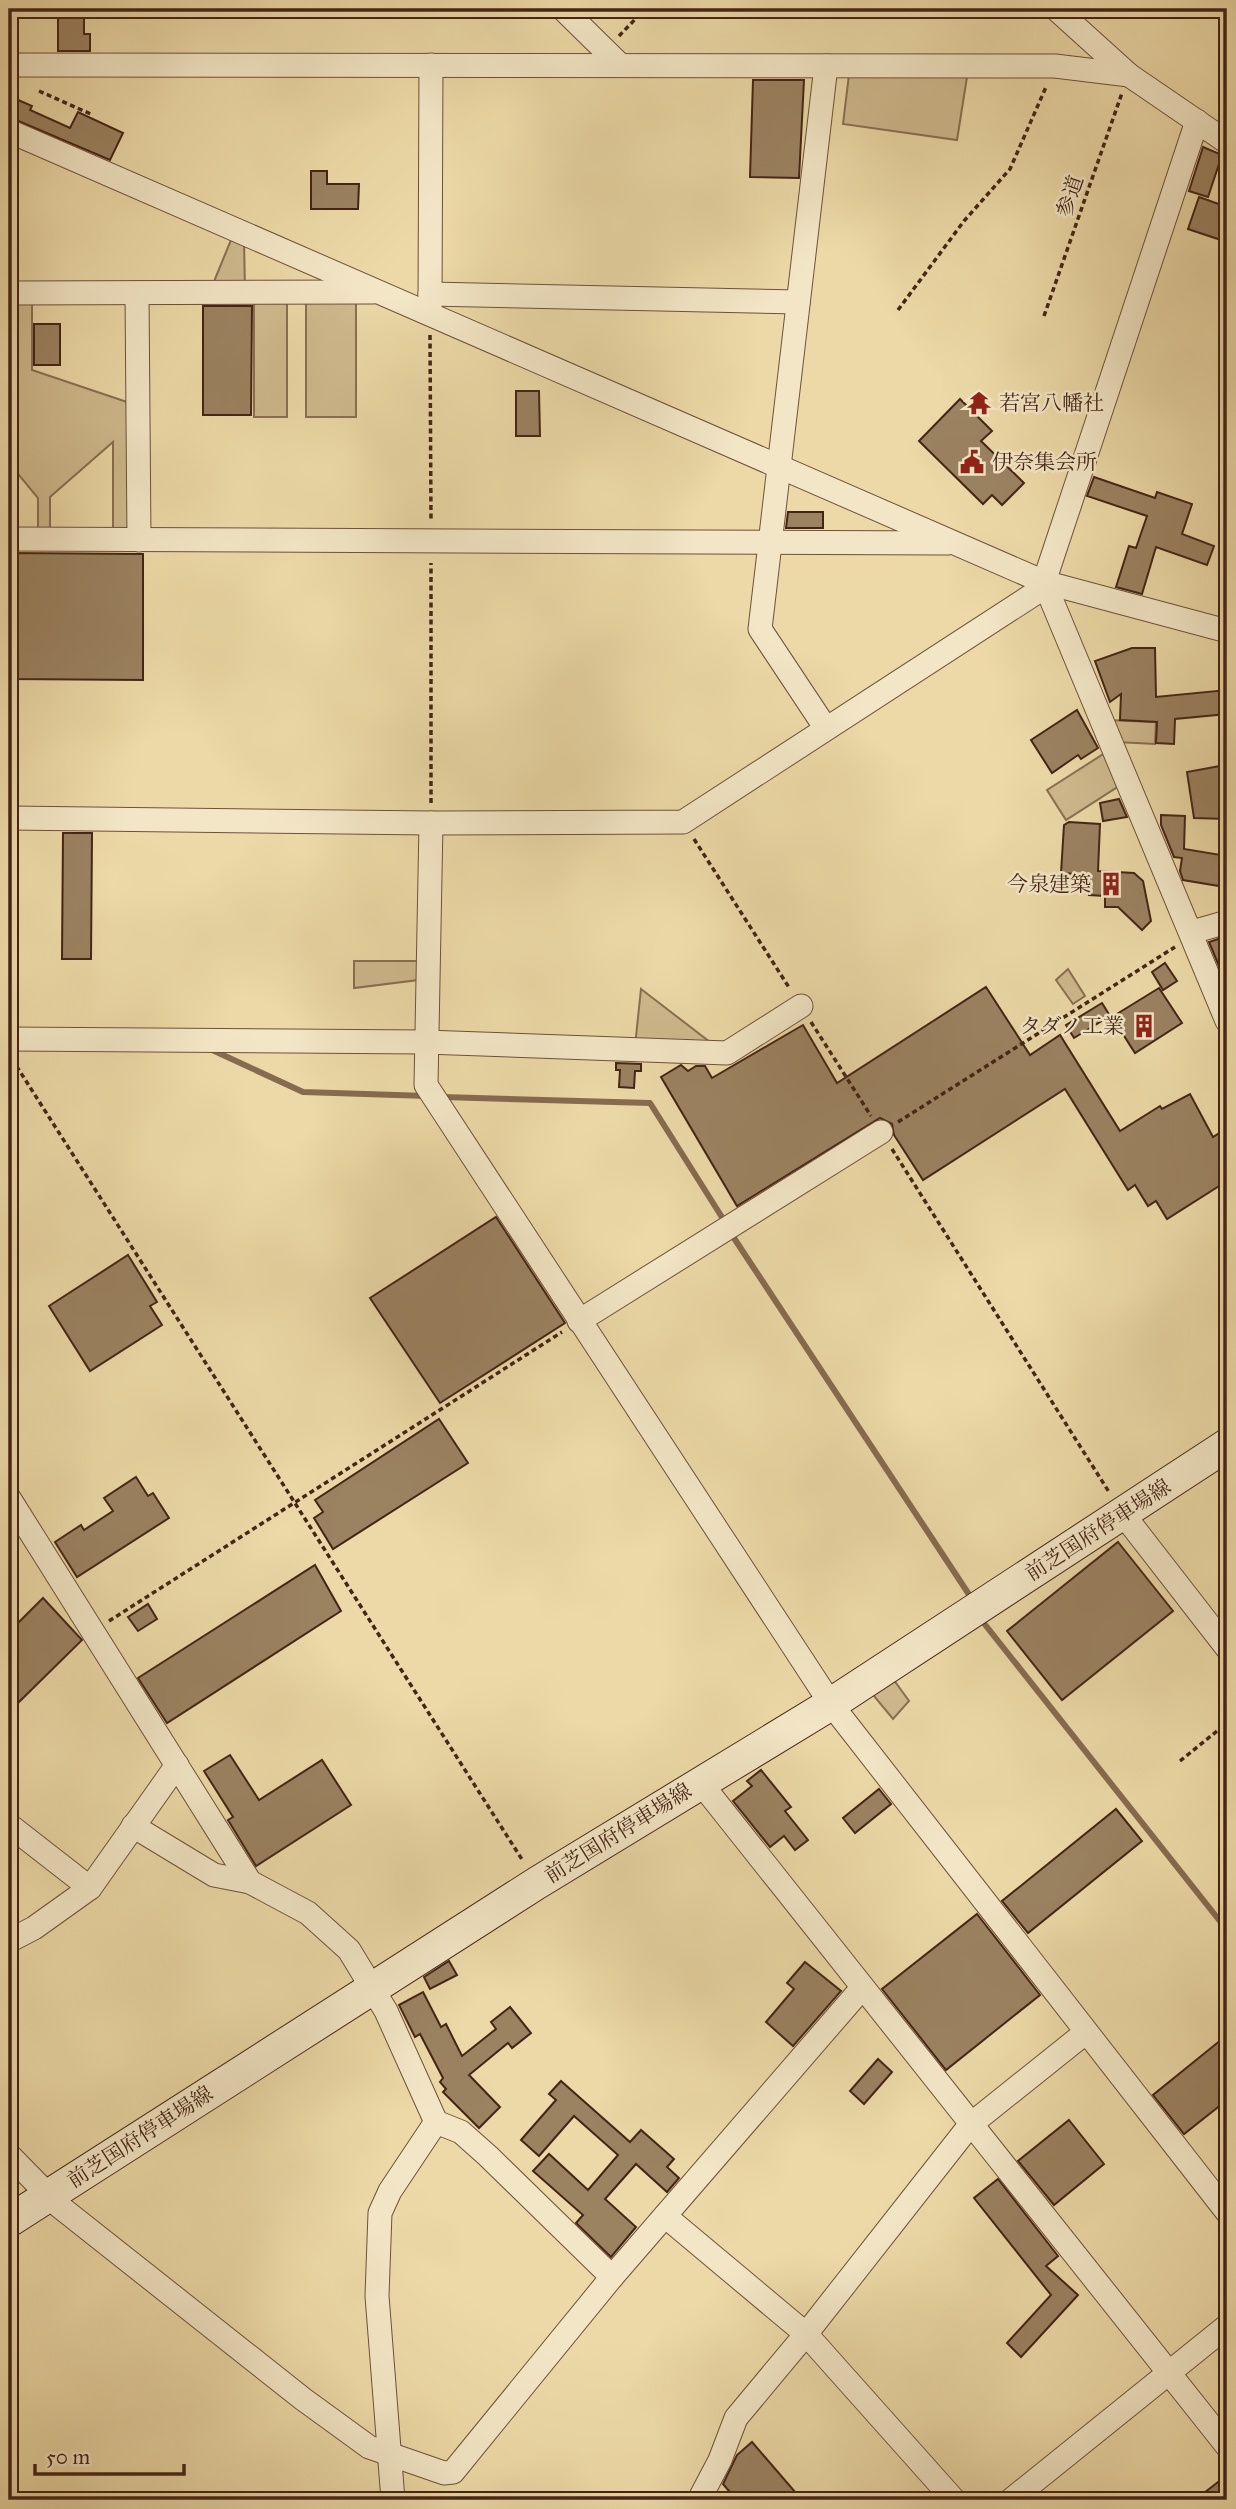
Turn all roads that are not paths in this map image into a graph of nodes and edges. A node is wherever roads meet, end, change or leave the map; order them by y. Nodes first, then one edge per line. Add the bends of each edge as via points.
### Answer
1 (563, 9) edge
2 (1056, 9) edge
3 (612, 57) junction
4 (9, 65) edge
5 (431, 65) junction
6 (826, 65) junction
7 (1127, 81) junction
8 (1197, 121) junction
9 (9, 131) edge
10 (1224, 134) edge
11 (383, 292) junction
12 (9, 293) edge
13 (137, 293) junction
14 (797, 302) junction
15 (430, 303) junction
16 (778, 464) junction
17 (9, 540) edge
18 (139, 540) junction
19 (767, 542) junction
20 (955, 543) junction
21 (1044, 582) junction
22 (1227, 631) edge
23 (825, 727) junction
24 (9, 818) edge
25 (431, 823) junction
26 (1227, 922) edge
27 (1192, 932) junction
28 (800, 1006) road end
29 (1227, 1021) edge
30 (9, 1039) edge
31 (425, 1042) junction
32 (881, 1132) road end
33 (579, 1321) junction
34 (1227, 1445) edge
35 (9, 1498) edge
36 (1123, 1514) junction
37 (1227, 1648) edge
38 (831, 1704) junction
39 (177, 1765) junction
40 (700, 1782) junction
41 (134, 1826) junction
42 (13, 1828) dead end
43 (250, 1882) junction
44 (90, 1888) junction
45 (9, 1941) edge
46 (374, 1987) junction
47 (862, 1988) junction
48 (1085, 2033) junction
49 (436, 2122) junction
50 (970, 2125) junction
51 (9, 2155) edge
52 (49, 2196) junction
53 (1227, 2213) edge
54 (665, 2216) junction
55 (9, 2221) edge
56 (612, 2277) junction
57 (1227, 2326) edge
58 (806, 2334) junction
59 (1168, 2373) junction
60 (1227, 2446) edge
61 (387, 2452) junction
62 (393, 2500) edge
63 (699, 2500) edge
64 (954, 2500) edge
65 (1012, 2500) edge

1 - 3 street
2 - 7 street
3 - 5 street
3 - 6 street
4 - 5 street
5 - 15 street
6 - 7 street via 1055,66
6 - 14 street
7 - 8 street
8 - 10 street
8 - 21 street
9 - 11 street
11 - 13 street
11 - 15 street
12 - 13 street
13 - 18 street
14 - 15 street
14 - 16 street
15 - 16 street
16 - 19 street
16 - 20 street
17 - 18 street
18 - 19 street
19 - 20 street
19 - 23 street via 760,629
20 - 21 street
21 - 22 street
21 - 23 street via 1034,594
21 - 27 street
23 - 25 street via 683,822
24 - 25 street
25 - 31 street
26 - 27 street
27 - 29 street
28 - 31 street via 727,1053
30 - 31 street
31 - 33 street via 426,1085
32 - 33 street
33 - 38 street
34 - 36 main road, 前芝国府停車場線
35 - 39 street
36 - 37 street
36 - 38 main road, 前芝国府停車場線
38 - 40 main road, 前芝国府停車場線
38 - 48 street
39 - 41 street
39 - 43 street
40 - 46 main road, 前芝国府停車場線
40 - 47 street
41 - 43 street via 214,1875
41 - 44 street
42 - 44 street
43 - 46 street via 308,1913 349,1950
44 - 45 street
46 - 49 street
46 - 52 main road, 前芝国府停車場線
47 - 50 street
47 - 54 street
48 - 50 street
48 - 53 street
49 - 56 street via 461,2132 480,2148
49 - 61 street via 380,2213 377,2297
50 - 58 street
50 - 59 street
51 - 52 street
52 - 55 main road, 前芝国府停車場線
52 - 61 street via 303,2399 369,2447
54 - 56 street
54 - 58 street
56 - 61 street via 453,2472 444,2473
57 - 59 street
58 - 63 street via 736,2417
58 - 64 street
59 - 60 street
59 - 65 street
61 - 62 street

